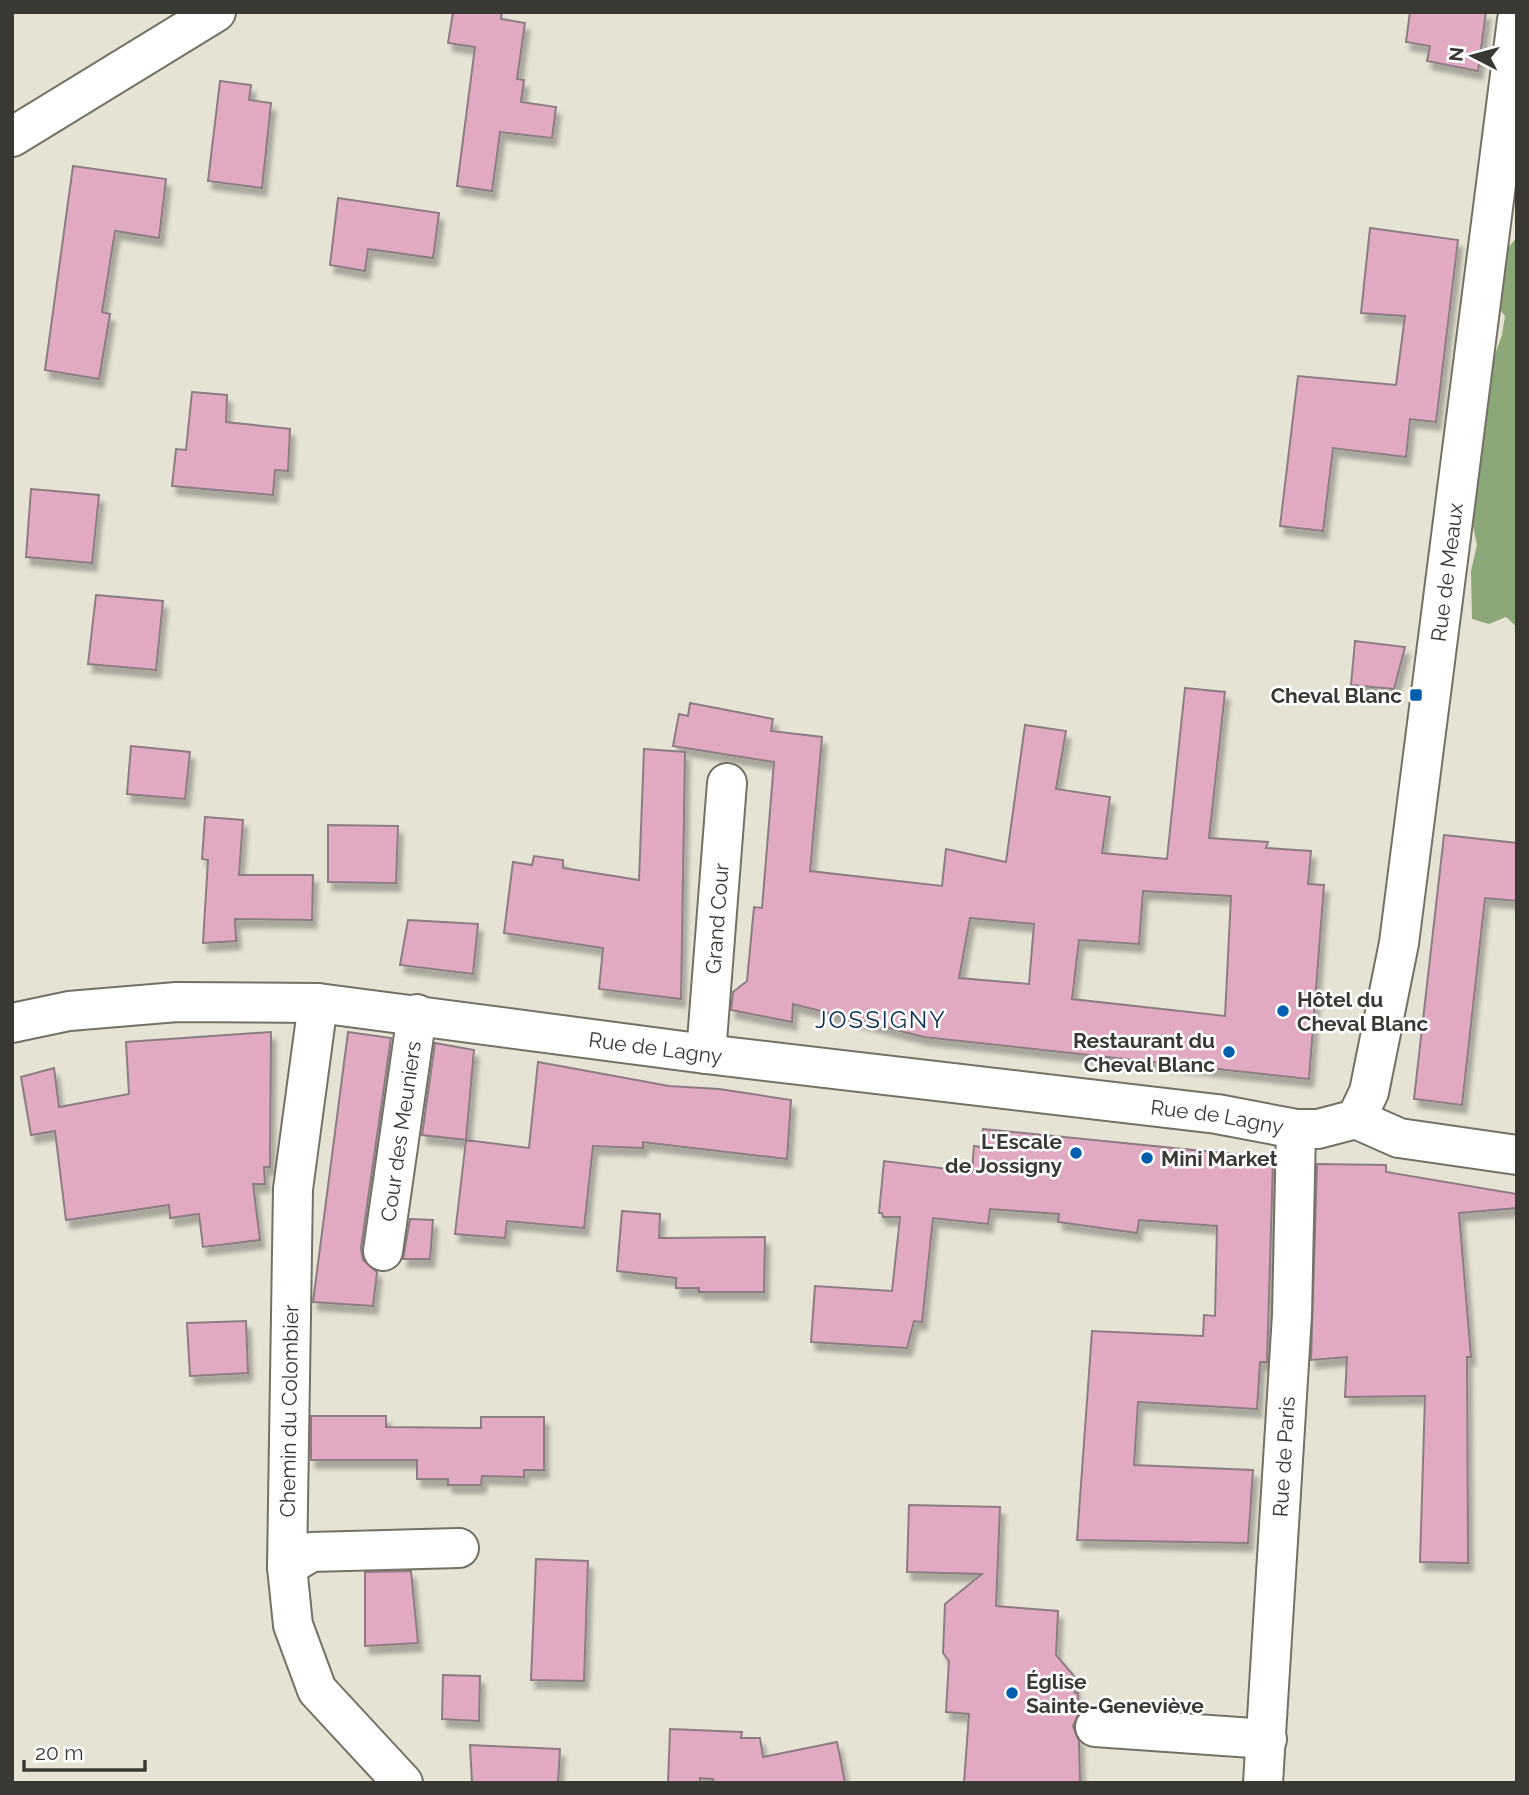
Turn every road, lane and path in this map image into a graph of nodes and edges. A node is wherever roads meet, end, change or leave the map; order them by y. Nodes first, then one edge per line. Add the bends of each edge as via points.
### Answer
1 (216, 12) edge
2 (1517, 20) edge
3 (12, 137) edge
4 (727, 783) dead end
5 (318, 1003) junction
6 (417, 1014) junction
7 (12, 1023) edge
8 (706, 1054) junction
9 (1356, 1119) junction
10 (1296, 1129) junction
11 (1517, 1155) edge
12 (383, 1251) dead end
13 (459, 1548) dead end
14 (287, 1567) junction
15 (1095, 1727) dead end
16 (1267, 1739) junction
17 (403, 1783) edge
18 (1263, 1783) edge

1 - 3 street
2 - 9 street, Rue de Meaux via 1399,943 1372,1079
4 - 8 street, Grand Cour
5 - 6 street, Rue de Lagny
5 - 7 street, Rue de Lagny via 177,1002 69,1011
5 - 14 street, Chemin du Colombier via 293,1189
6 - 8 street, Rue de Lagny
6 - 12 street, Cour des Meuniers
8 - 10 street, Rue de Lagny via 1217,1114
9 - 10 street, Rue de Lagny via 1318,1129
9 - 11 street via 1399,1138
10 - 16 street, Rue de Paris via 1292,1315
13 - 14 street via 311,1552
14 - 17 street, Chemin du Colombier via 293,1625 317,1690
15 - 16 street
16 - 18 street, Rue de Paris

